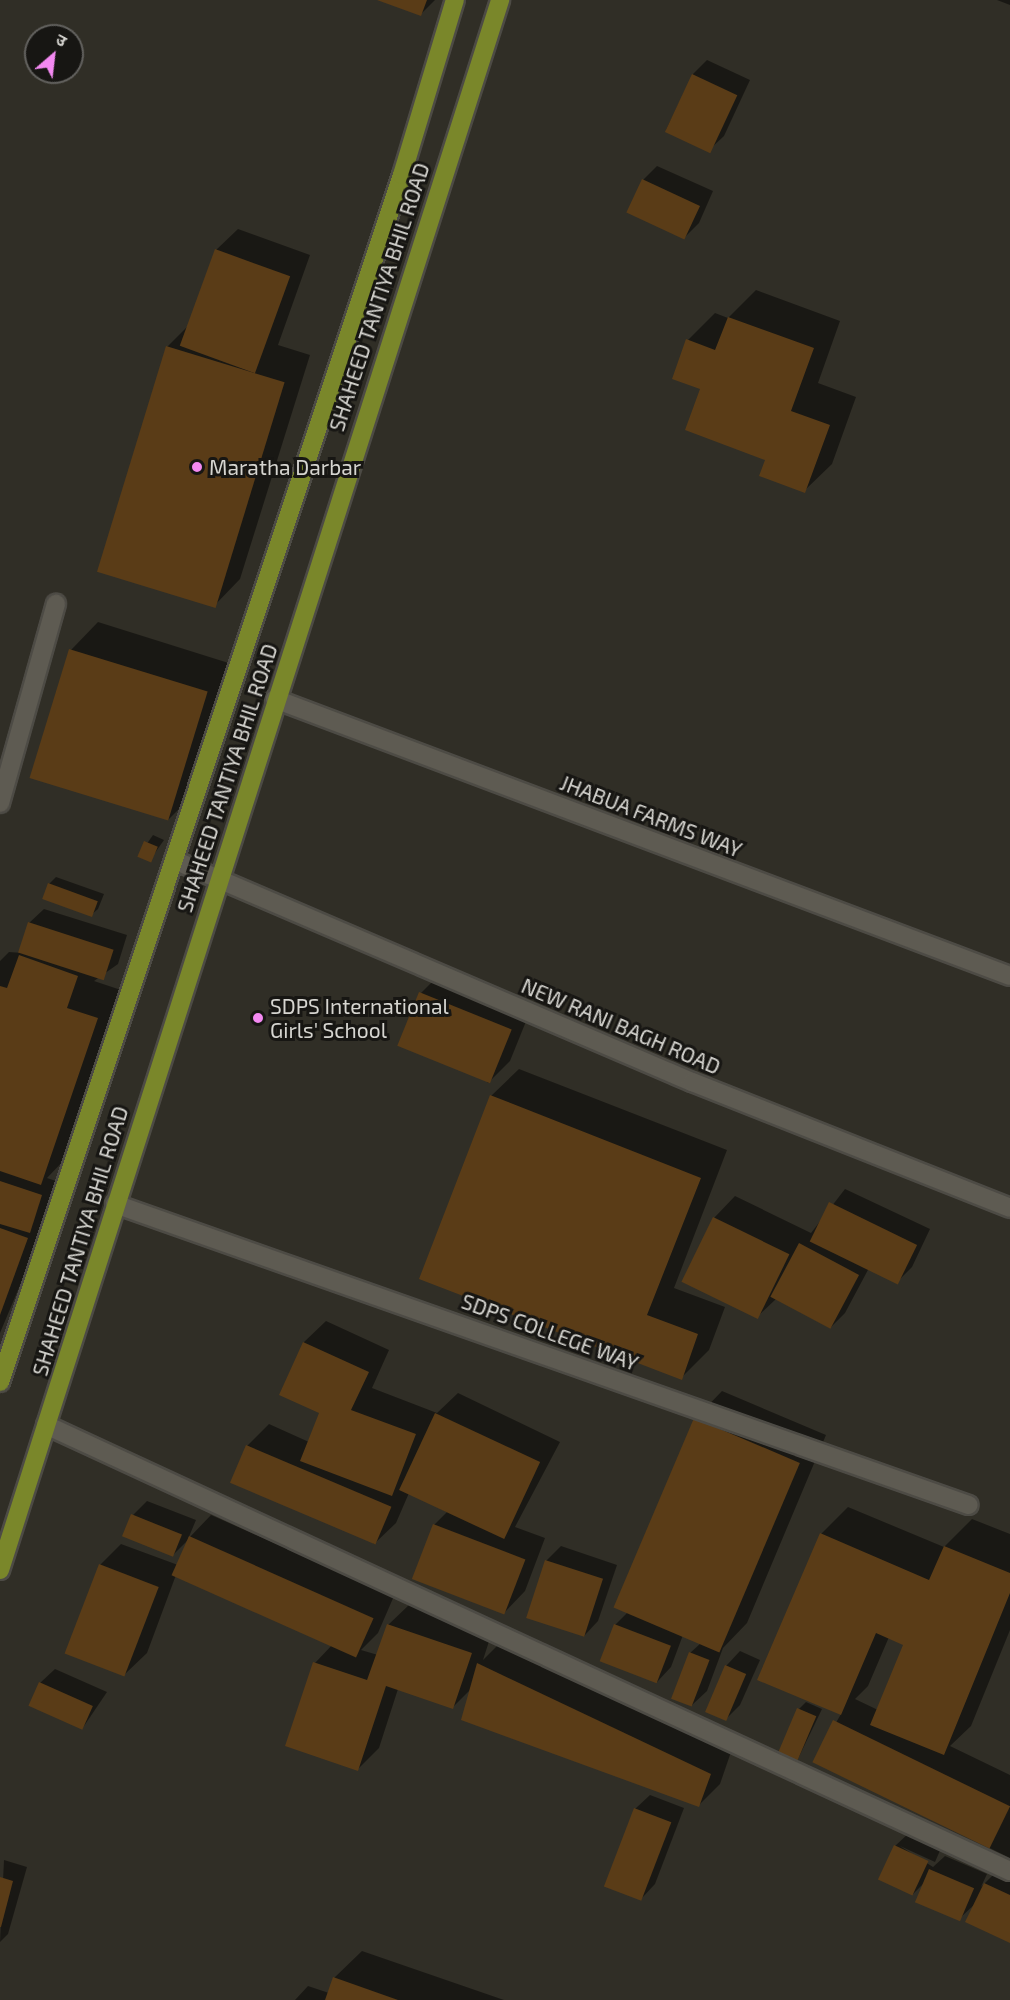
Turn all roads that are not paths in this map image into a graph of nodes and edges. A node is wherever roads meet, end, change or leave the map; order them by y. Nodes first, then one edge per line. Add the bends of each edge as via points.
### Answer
1 (455, 0) edge
2 (500, 0) edge
3 (56, 604) dead end
4 (275, 699) junction
5 (0, 803) edge
6 (174, 860) junction
7 (218, 877) junction
8 (1010, 976) edge
9 (115, 1204) junction
10 (1010, 1208) edge
11 (0, 1382) edge
12 (46, 1425) junction
13 (969, 1505) dead end
14 (0, 1570) edge
15 (1010, 1871) edge

1 - 6 main road, SHAHEED TANTIYA BHIL ROAD
2 - 4 main road, SHAHEED TANTIYA BHIL ROAD
3 - 5 street
4 - 7 main road, SHAHEED TANTIYA BHIL ROAD
4 - 8 street, JHABUA FARMS WAY
6 - 7 street, NEW RANI BAGH ROAD
6 - 11 main road, SHAHEED TANTIYA BHIL ROAD
7 - 9 main road, SHAHEED TANTIYA BHIL ROAD
7 - 10 street, NEW RANI BAGH ROAD via 692,1082
9 - 12 main road, SHAHEED TANTIYA BHIL ROAD
9 - 13 street, SDPS COLLEGE WAY
12 - 14 main road, SHAHEED TANTIYA BHIL ROAD
12 - 15 street

